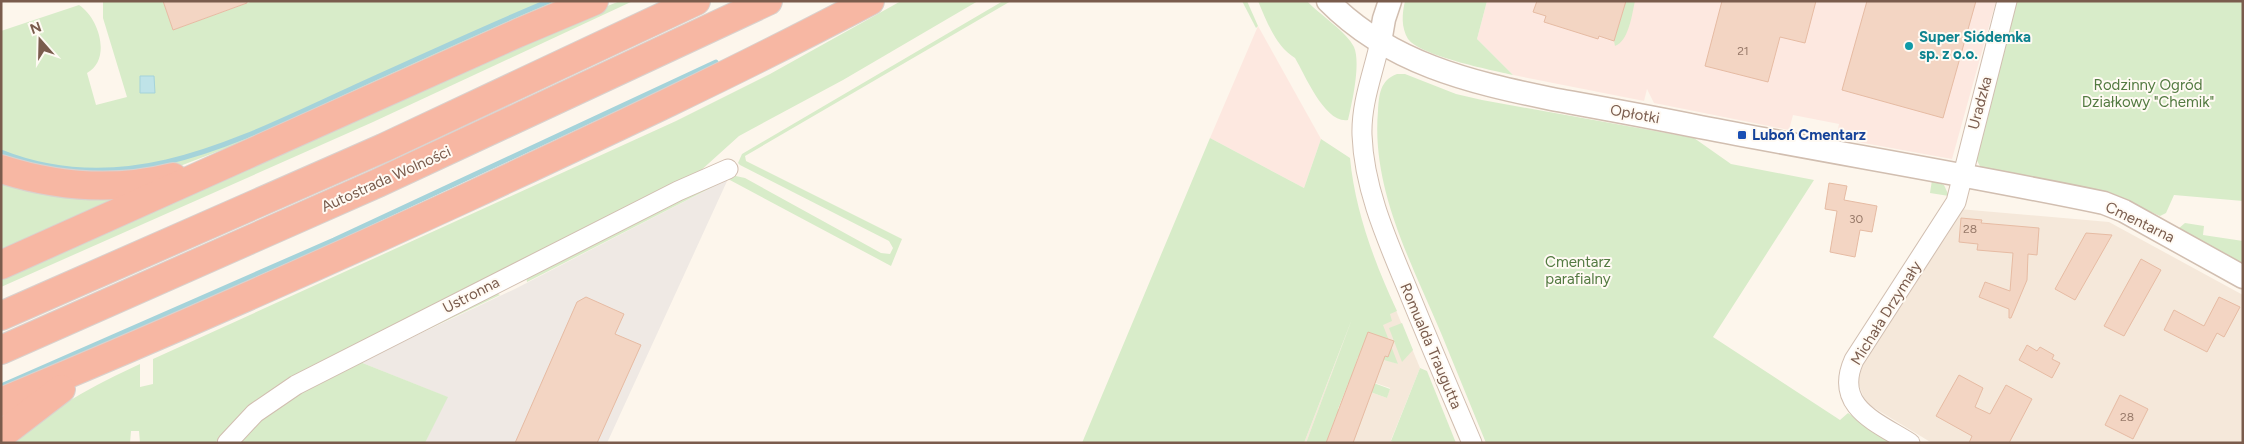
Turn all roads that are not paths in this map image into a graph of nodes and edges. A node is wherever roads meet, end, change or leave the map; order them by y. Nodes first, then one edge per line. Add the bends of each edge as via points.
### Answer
1 (594, 1) edge
2 (696, 1) edge
3 (768, 1) edge
4 (870, 1) edge
5 (1328, 1) edge
6 (1390, 1) edge
7 (2007, 1) edge
8 (1380, 42) junction
9 (238, 159) junction
10 (1, 169) edge
11 (728, 169) dead end
12 (1964, 182) junction
13 (1, 265) edge
14 (2243, 277) edge
15 (1, 316) edge
16 (1, 350) edge
17 (106, 359) junction
18 (1, 402) edge
19 (1, 435) edge
20 (227, 443) edge
21 (1472, 443) edge
22 (1910, 443) edge

1 - 9 highway
2 - 15 highway, Autostrada Wolności via 383,148
3 - 16 highway, Autostrada Wolności via 378,183
4 - 17 highway via 546,161
5 - 8 street, Opłotki
6 - 8 street
7 - 12 street, Uradzka
8 - 12 street, Opłotki via 1422,65 1503,89
8 - 21 street, Romualda Traugutta via 1367,90 1362,135 1369,180 1391,248
9 - 10 highway via 187,174 135,184 72,185 29,178
9 - 13 highway
11 - 20 street, Ustronna via 678,191 296,385 255,412
12 - 14 street, Cmentarna via 2113,206
12 - 22 street, Michała Drzymały via 1953,207 1854,360 1848,380 1849,391 1858,409
17 - 18 highway
17 - 19 highway via 43,401

